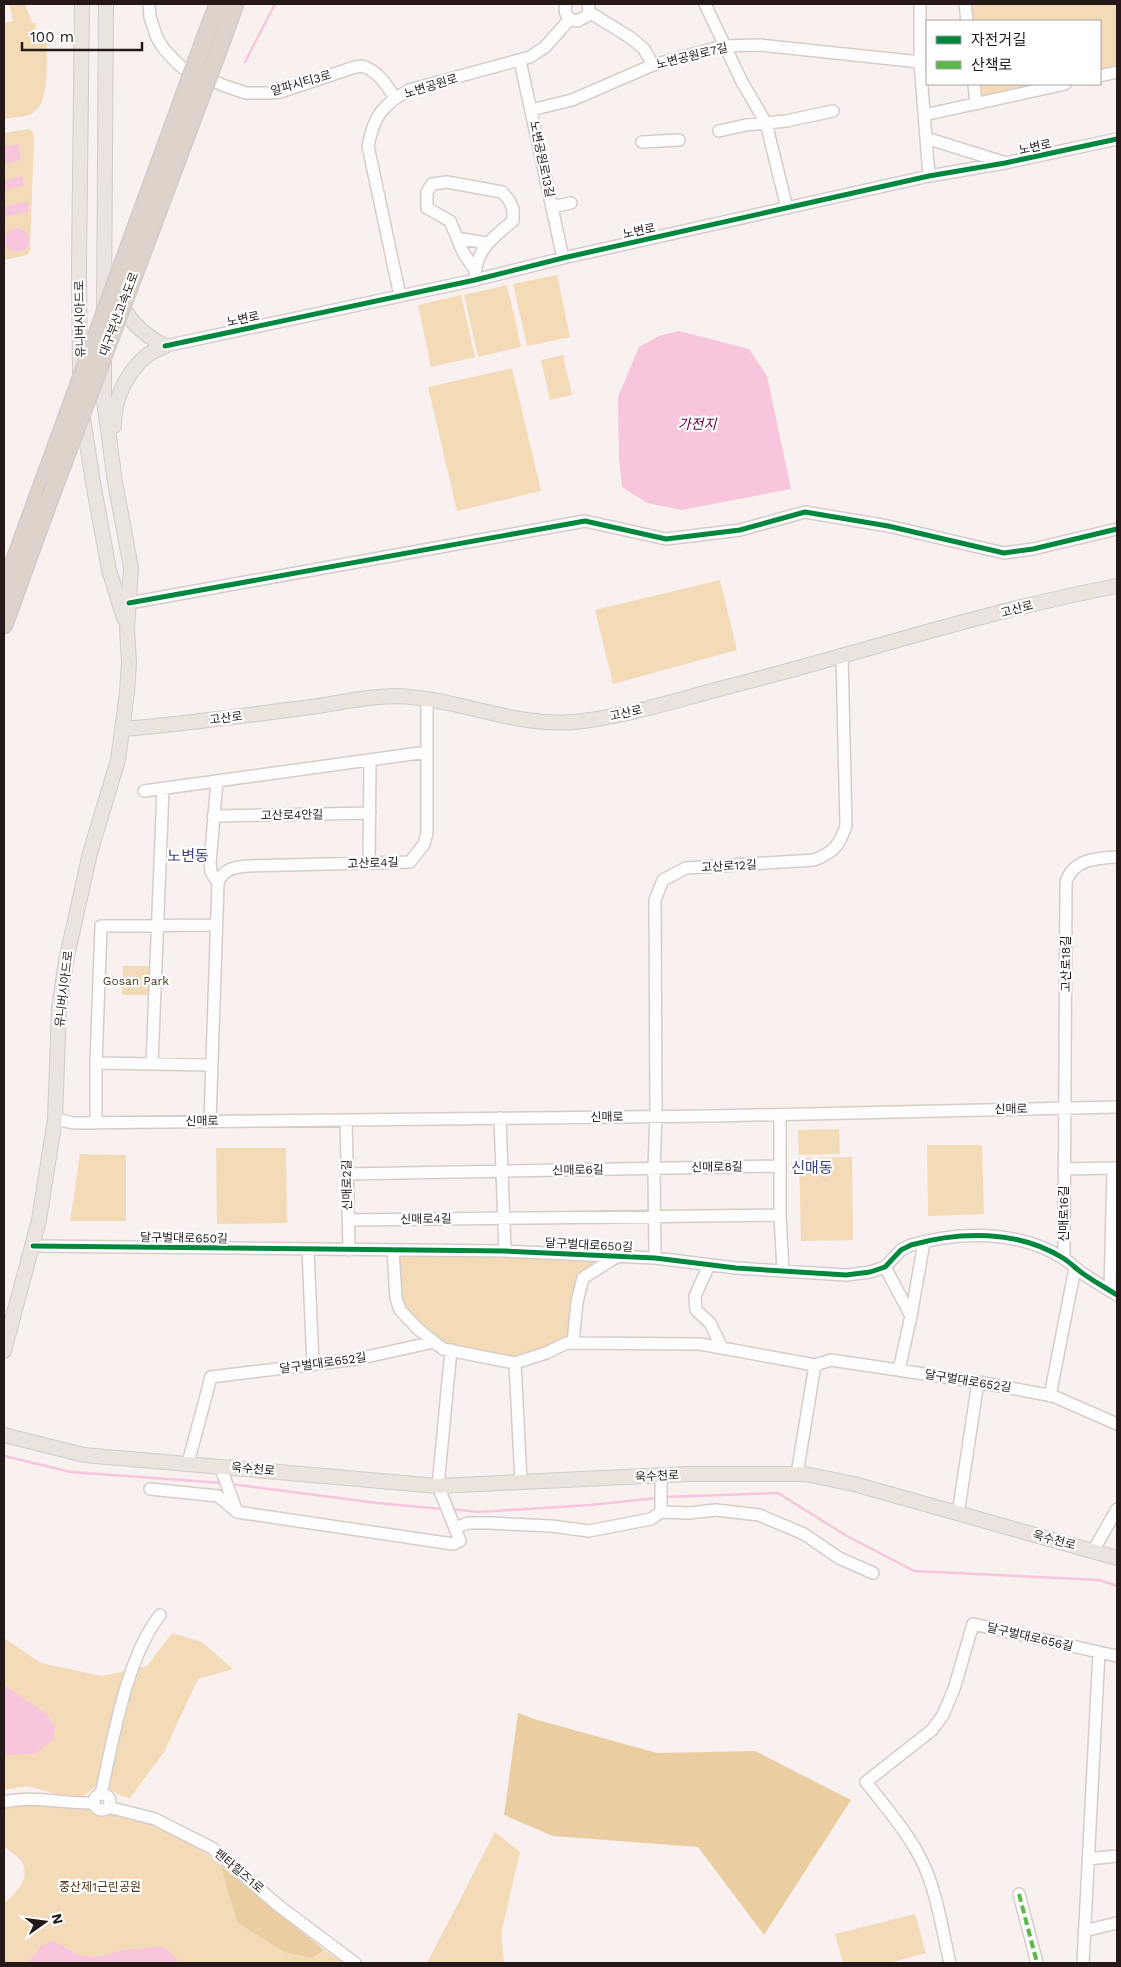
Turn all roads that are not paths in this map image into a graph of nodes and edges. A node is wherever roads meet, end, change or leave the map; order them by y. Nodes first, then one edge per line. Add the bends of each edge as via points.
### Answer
1 (82, 4) edge
2 (106, 4) edge
3 (149, 4) edge
4 (218, 4) edge
5 (235, 4) edge
6 (705, 4) edge
7 (920, 4) edge
8 (965, 4) edge
9 (565, 5) edge
10 (589, 6) edge
11 (570, 19) junction
12 (967, 20) edge
13 (723, 46) junction
14 (520, 61) junction
15 (920, 62) junction
16 (653, 65) junction
17 (1117, 72) edge
18 (1101, 76) edge
19 (974, 85) edge
20 (1061, 85) edge
21 (395, 98) junction
22 (976, 104) junction
23 (531, 110) junction
24 (833, 111) dead end
25 (924, 115) junction
26 (766, 123) junction
27 (720, 130) dead end
28 (926, 138) junction
29 (1117, 139) edge
30 (679, 140) dead end
31 (642, 142) dead end
32 (1005, 163) junction
33 (929, 176) junction
34 (571, 203) dead end
35 (552, 207) junction
36 (787, 208) junction
37 (457, 238) junction
38 (104, 239) junction
39 (486, 243) junction
40 (564, 258) junction
41 (474, 274) junction
42 (400, 296) junction
43 (165, 346) junction
44 (115, 482) junction
45 (1117, 529) edge
46 (1117, 586) edge
47 (4, 589) edge
48 (129, 603) junction
49 (4, 625) edge
50 (128, 629) junction
51 (842, 655) junction
52 (427, 700) junction
53 (123, 729) junction
54 (427, 752) junction
55 (370, 760) junction
56 (217, 781) junction
57 (163, 788) junction
58 (144, 791) dead end
59 (370, 813) junction
60 (213, 816) junction
61 (1117, 857) edge
62 (369, 864) junction
63 (218, 883) junction
64 (216, 925) junction
65 (156, 926) junction
66 (96, 1063) junction
67 (152, 1064) junction
68 (211, 1065) junction
69 (1117, 1107) edge
70 (1066, 1108) junction
71 (780, 1115) junction
72 (656, 1116) junction
73 (500, 1118) junction
74 (55, 1119) junction
75 (346, 1120) junction
76 (210, 1121) junction
77 (96, 1123) junction
78 (780, 1166) junction
79 (654, 1168) junction
80 (1115, 1168) edge
81 (1064, 1169) junction
82 (502, 1172) junction
83 (347, 1174) junction
84 (780, 1214) junction
85 (656, 1217) junction
86 (504, 1218) junction
87 (348, 1220) junction
88 (924, 1242) junction
89 (33, 1246) junction
90 (308, 1250) junction
91 (349, 1250) junction
92 (393, 1250) junction
93 (505, 1251) junction
94 (616, 1257) junction
95 (655, 1258) junction
96 (1064, 1259) junction
97 (709, 1265) junction
98 (885, 1267) junction
99 (1075, 1268) junction
100 (783, 1271) junction
101 (1114, 1293) edge
102 (911, 1316) junction
103 (434, 1342) junction
104 (573, 1343) junction
105 (722, 1348) junction
106 (451, 1350) junction
107 (4, 1351) edge
108 (515, 1363) junction
109 (313, 1365) junction
110 (815, 1365) junction
111 (899, 1370) junction
112 (978, 1382) junction
113 (1050, 1396) junction
114 (1117, 1424) edge
115 (4, 1435) edge
116 (188, 1463) junction
117 (220, 1466) junction
118 (797, 1474) junction
119 (661, 1476) junction
120 (521, 1482) junction
121 (438, 1486) junction
122 (150, 1489) dead end
123 (1117, 1511) edge
124 (237, 1512) junction
125 (661, 1512) junction
126 (958, 1514) junction
127 (455, 1528) junction
128 (1093, 1550) junction
129 (1117, 1558) edge
130 (873, 1573) dead end
131 (160, 1616) dead end
132 (1100, 1652) junction
133 (1117, 1656) edge
134 (101, 1794) junction
135 (4, 1802) edge
136 (94, 1803) junction
137 (108, 1807) junction
138 (1117, 1856) edge
139 (1088, 1859) junction
140 (1019, 1894) dead end
141 (1117, 1923) edge
142 (1084, 1931) junction
143 (355, 1963) edge
144 (950, 1963) edge
145 (1038, 1963) edge
146 (1083, 1963) edge

1 - 50 main road, 유니버시아드로 via 80,402 110,570
2 - 38 main road, 유니버시아드로
3 - 21 street, 알파시티3로 via 152,26 164,49 183,68 225,86 246,93 269,94 362,66 378,74
4 - 47 highway, 대구부산고속도로, bridge
5 - 49 highway, 대구부산고속도로, bridge
6 - 13 street
7 - 15 street
8 - 12 street
9 - 11 street
10 - 11 street via 581,20
10 - 16 street via 644,49
11 - 14 street, 노변공원로 via 545,47
13 - 15 street, 노변공원로7길 via 760,45
13 - 16 street, 노변공원로7길
13 - 26 street
14 - 21 street, 노변공원로 via 420,87
14 - 23 street, 노변공원로13길
15 - 25 street
16 - 23 street, 노변공원로7길 via 572,100
17 - 18 street
19 - 22 street
20 - 22 street
21 - 42 street, 노변공원로 via 383,108 372,127 368,146
22 - 25 street
23 - 35 street, 노변공원로13길
24 - 26 street
25 - 28 street
26 - 27 street
26 - 36 street
28 - 32 street, 노변로
28 - 33 street
29 - 32 street, 노변로
30 - 31 street
32 - 33 street, 노변로
33 - 36 street, 노변로
34 - 35 street
35 - 40 street, 노변공원로13길
36 - 40 street, 노변로
37 - 39 street
37 - 39 street via 450,221 427,208 427,192 432,184 447,182 502,192 513,209 513,221
37 - 41 street
38 - 43 main road via 122,306 139,330
38 - 44 main road, 유니버시아드로 via 104,400
39 - 41 street
40 - 41 street, 노변로
41 - 42 street, 노변로
42 - 43 street, 노변로
43 - 44 main road via 146,356 127,377 114,411
44 - 48 main road, 유니버시아드로 via 131,568
45 - 48 street via 1004,553 888,526 805,512 740,530 666,539 585,521
46 - 51 main road, 고산로 via 1067,595
48 - 50 main road, 유니버시아드로
50 - 53 main road, 유니버시아드로 via 129,663
51 - 52 main road, 고산로 via 626,713 559,724 531,722
51 - 72 street, 고산로12길 via 846,826 840,842 831,853 814,860 686,868 664,880 655,900
52 - 53 main road, 고산로 via 384,697
52 - 54 street, 고산로4길
53 - 74 main road, 유니버시아드로 via 118,760 90,852 66,961 59,1007
54 - 55 street
54 - 62 street, 고산로4길 via 427,833 424,844 410,862
55 - 56 street
55 - 59 street
56 - 57 street
56 - 60 street
57 - 58 street
57 - 65 street
59 - 60 street, 고산로4안길
59 - 62 street
60 - 63 street via 210,863
61 - 70 street, 고산로18길 via 1092,858 1068,874 1066,882
62 - 63 street, 고산로4길 via 237,867 224,872
63 - 64 street
64 - 65 street
64 - 68 street
65 - 66 street via 101,926
65 - 67 street
66 - 67 street
66 - 77 street
67 - 68 street
68 - 76 street
69 - 70 street, 신매로
70 - 71 street, 신매로
70 - 81 street, 신매로16길
71 - 72 street, 신매로
71 - 78 street
72 - 73 street, 신매로
72 - 79 street
73 - 75 street, 신매로
73 - 82 street
74 - 77 street, 신매로
74 - 89 main road, 유니버시아드로
75 - 76 street, 신매로
75 - 83 street, 신매로2길
76 - 77 street, 신매로
78 - 79 street, 신매로8길
78 - 84 street
79 - 82 street, 신매로6길
79 - 85 street
80 - 81 street, 신매로16길
80 - 101 street, 신매로16길
81 - 96 street, 신매로16길
82 - 83 street
82 - 86 street
83 - 87 street, 신매로2길
84 - 85 street
84 - 100 street
85 - 86 street
85 - 95 street
86 - 87 street, 신매로4길
86 - 93 street
87 - 91 street, 신매로2길
88 - 96 street via 989,1235 1030,1243
88 - 98 street via 901,1250
88 - 102 street
89 - 90 street, 달구벌대로650길
89 - 107 main road, 유니버시아드로
90 - 91 street, 달구벌대로650길
90 - 109 street
91 - 92 street, 달구벌대로650길
92 - 93 street, 달구벌대로650길
92 - 103 street, 달구벌대로652길 via 396,1298 400,1310
93 - 94 street, 달구벌대로650길
94 - 95 street, 달구벌대로650길
94 - 104 street, 달구벌대로650길 via 583,1278
95 - 97 street, 달구벌대로650길
96 - 99 street
97 - 100 street, 달구벌대로650길
97 - 105 street via 695,1296 696,1310 710,1323
98 - 100 street, 달구벌대로650길 via 846,1275
98 - 102 street
99 - 101 street
99 - 113 street
102 - 111 street
103 - 106 street, 달구벌대로652길 via 443,1349
103 - 109 street, 달구벌대로652길
104 - 105 street, 달구벌대로652길 via 700,1344
104 - 108 street, 달구벌대로652길
105 - 110 street, 달구벌대로652길
106 - 108 street, 달구벌대로652길
106 - 121 street
108 - 120 street
109 - 116 street, 달구벌대로652길 via 211,1377
110 - 111 street, 달구벌대로652길 via 831,1360
110 - 118 street
111 - 112 street, 달구벌대로652길
112 - 113 street, 달구벌대로652길
112 - 126 street
113 - 114 street, 달구벌대로652길
115 - 116 main road, 욱수천로 via 84,1455
116 - 117 main road, 욱수천로
117 - 121 main road, 욱수천로
117 - 124 street
118 - 119 main road, 욱수천로
118 - 126 main road, 욱수천로 via 854,1484
119 - 120 main road, 욱수천로
119 - 125 street
120 - 121 main road, 욱수천로
121 - 127 street
122 - 124 street via 218,1496
123 - 128 street
124 - 127 street via 454,1544 460,1541
125 - 127 street via 651,1519 589,1531 490,1523 468,1523
125 - 130 street via 716,1510 759,1515 804,1534 839,1558
126 - 128 main road, 욱수천로
128 - 129 main road, 욱수천로
131 - 134 street via 150,1628 137,1657 120,1710
132 - 133 street, 달구벌대로656길
132 - 139 street
132 - 144 street, 달구벌대로656길 via 973,1624 943,1715 932,1730 866,1782 917,1851 930,1882
134 - 136 street via 96,1796
134 - 137 street via 109,1797
135 - 136 street via 22,1798 70,1804
136 - 137 street via 101,1810
137 - 143 street, 펜타힐즈1로 via 154,1819 212,1848 279,1906
138 - 139 street
139 - 142 street
140 - 145 street
141 - 142 street
142 - 146 street

